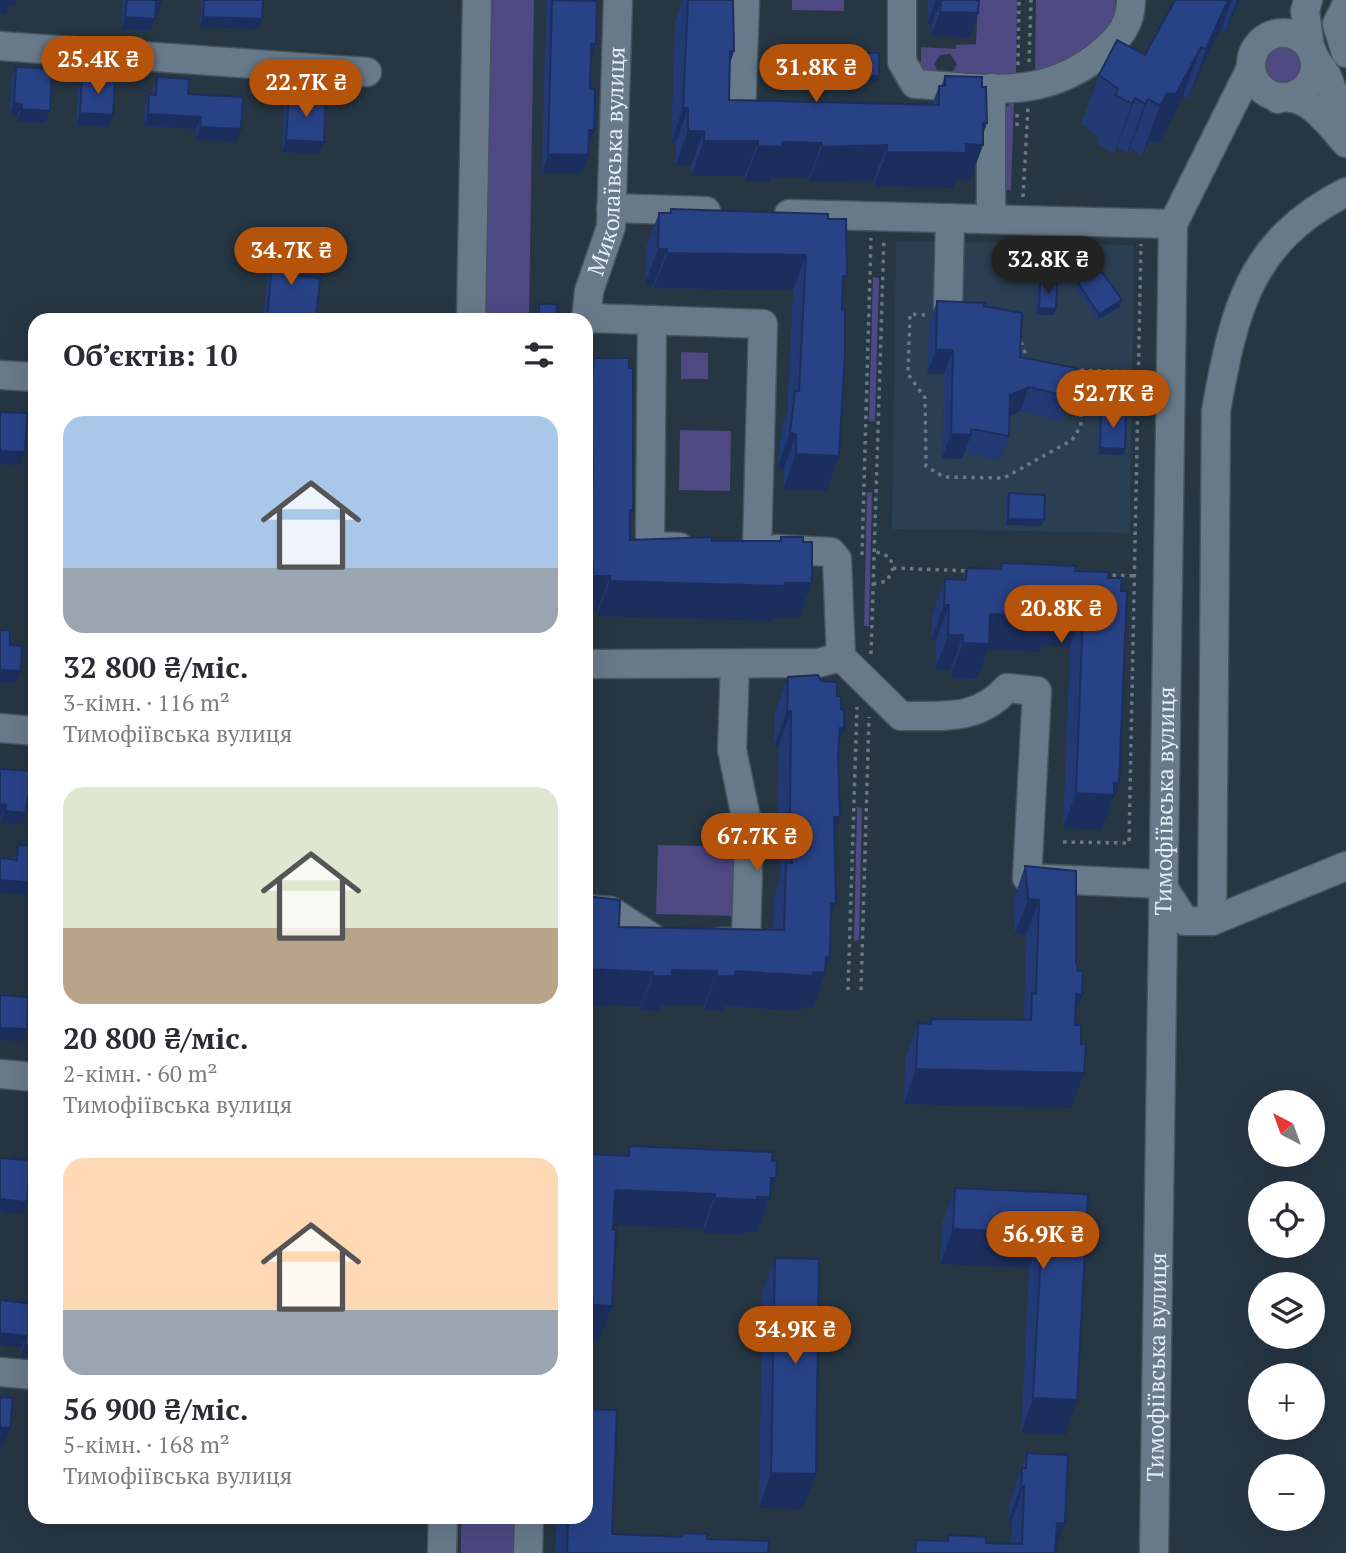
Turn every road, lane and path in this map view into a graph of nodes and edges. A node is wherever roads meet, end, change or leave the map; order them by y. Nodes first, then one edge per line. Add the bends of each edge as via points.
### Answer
1 (478, 0) edge
2 (618, 0) edge
3 (745, 0) edge
4 (902, 0) edge
5 (1019, 0) edge
6 (1031, 0) edge
7 (1154, 0) edge
8 (1294, 0) edge
9 (1308, 0) edge
10 (1346, 6) edge
11 (1131, 8) edge
12 (1268, 36) junction
13 (0, 46) edge
14 (1312, 52) junction
15 (1346, 53) edge
16 (1029, 68) dead end
17 (1251, 68) junction
18 (367, 72) dead end
19 (1023, 75) dead end
20 (991, 88) junction
21 (1284, 97) junction
22 (1023, 99) dead end
23 (795, 118) edge
24 (1346, 128) edge
25 (1346, 143) edge
26 (1210, 154) junction
27 (1346, 192) edge
28 (1020, 201) dead end
29 (611, 208) junction
30 (950, 218) junction
31 (991, 219) junction
32 (1173, 224) junction
33 (871, 232) dead end
34 (884, 233) dead end
35 (1137, 239) dead end
36 (942, 311) joint
37 (471, 313) edge
38 (587, 313) edge
39 (593, 320) edge
40 (652, 320) junction
41 (1014, 328) edge
42 (1030, 367) edge
43 (1066, 369) edge
44 (1078, 370) junction
45 (1139, 372) junction
46 (0, 375) edge
47 (28, 377) edge
48 (865, 452) junction
49 (877, 452) junction
50 (730, 548) junction
51 (874, 551) junction
52 (862, 558) dead end
53 (893, 568) junction
54 (974, 571) edge
55 (1096, 575) edge
56 (1137, 576) junction
57 (873, 584) junction
58 (593, 664) edge
59 (735, 664) junction
60 (856, 673) junction
61 (0, 728) edge
62 (28, 730) edge
63 (1063, 842) dead end
64 (1346, 866) edge
65 (1161, 884) junction
66 (593, 910) edge
67 (1212, 921) junction
68 (848, 990) dead end
69 (860, 990) dead end
70 (0, 1074) edge
71 (28, 1076) edge
72 (0, 1372) edge
73 (28, 1374) edge
74 (443, 1524) edge
75 (529, 1524) edge
76 (442, 1553) edge
77 (528, 1553) edge
78 (1154, 1553) edge

1 - 37 street
2 - 29 street, Миколаївська вулиця
3 - 23 street via 741,117
4 - 20 street via 902,62 911,96
5 - 19 path via 1018,68
6 - 16 path
7 - 11 street via 1149,9
8 - 12 street
9 - 14 street
10 - 15 street via 1337,24
11 - 20 street via 1117,40 1070,76 1042,86
12 - 14 street via 1296,35
12 - 17 street via 1255,50
13 - 18 street
14 - 21 street via 1309,84
14 - 24 street via 1327,76
17 - 21 street via 1253,78 1266,92
17 - 26 street, Тимофіївська вулиця
20 - 31 street
21 - 25 street via 1319,112
21 - 26 street via 1233,122
22 - 28 path via 1028,106 1027,169 1026,194
26 - 32 street, Тимофіївська вулиця
27 - 67 street via 1297,221 1255,271 1228,342 1216,411
29 - 30 street
29 - 38 street, Миколаївська вулиця via 611,227 589,291
30 - 31 street
30 - 36 street
31 - 32 street
32 - 65 street, Тимофіївська вулиця
33 - 48 path
34 - 49 path
35 - 45 path via 1141,239
36 - 44 path via 910,314 908,374 925,398 926,466 944,477 1004,478 1072,440 1081,426
39 - 40 street
40 - 50 street via 650,546
40 - 50 street via 763,324
41 - 42 path
43 - 44 path
44 - 45 path
45 - 56 path
46 - 47 street
48 - 49 path
48 - 52 path
49 - 51 path
50 - 60 street via 831,552 837,559
51 - 53 path via 890,557
51 - 57 path
53 - 54 path
53 - 57 path via 887,580
55 - 56 path
56 - 63 path via 1129,844
57 - 60 path
58 - 59 street
59 - 60 street via 818,663
59 - 66 street via 732,750 749,832 746,942 660,943 611,911
60 - 65 street via 901,716 972,714 1007,688 1037,691 1027,878
60 - 68 path
60 - 69 path
61 - 62 street
64 - 67 street
65 - 67 street via 1185,920
65 - 78 street, Тимофіївська вулиця
70 - 71 street
72 - 73 street
74 - 76 street
75 - 77 street

